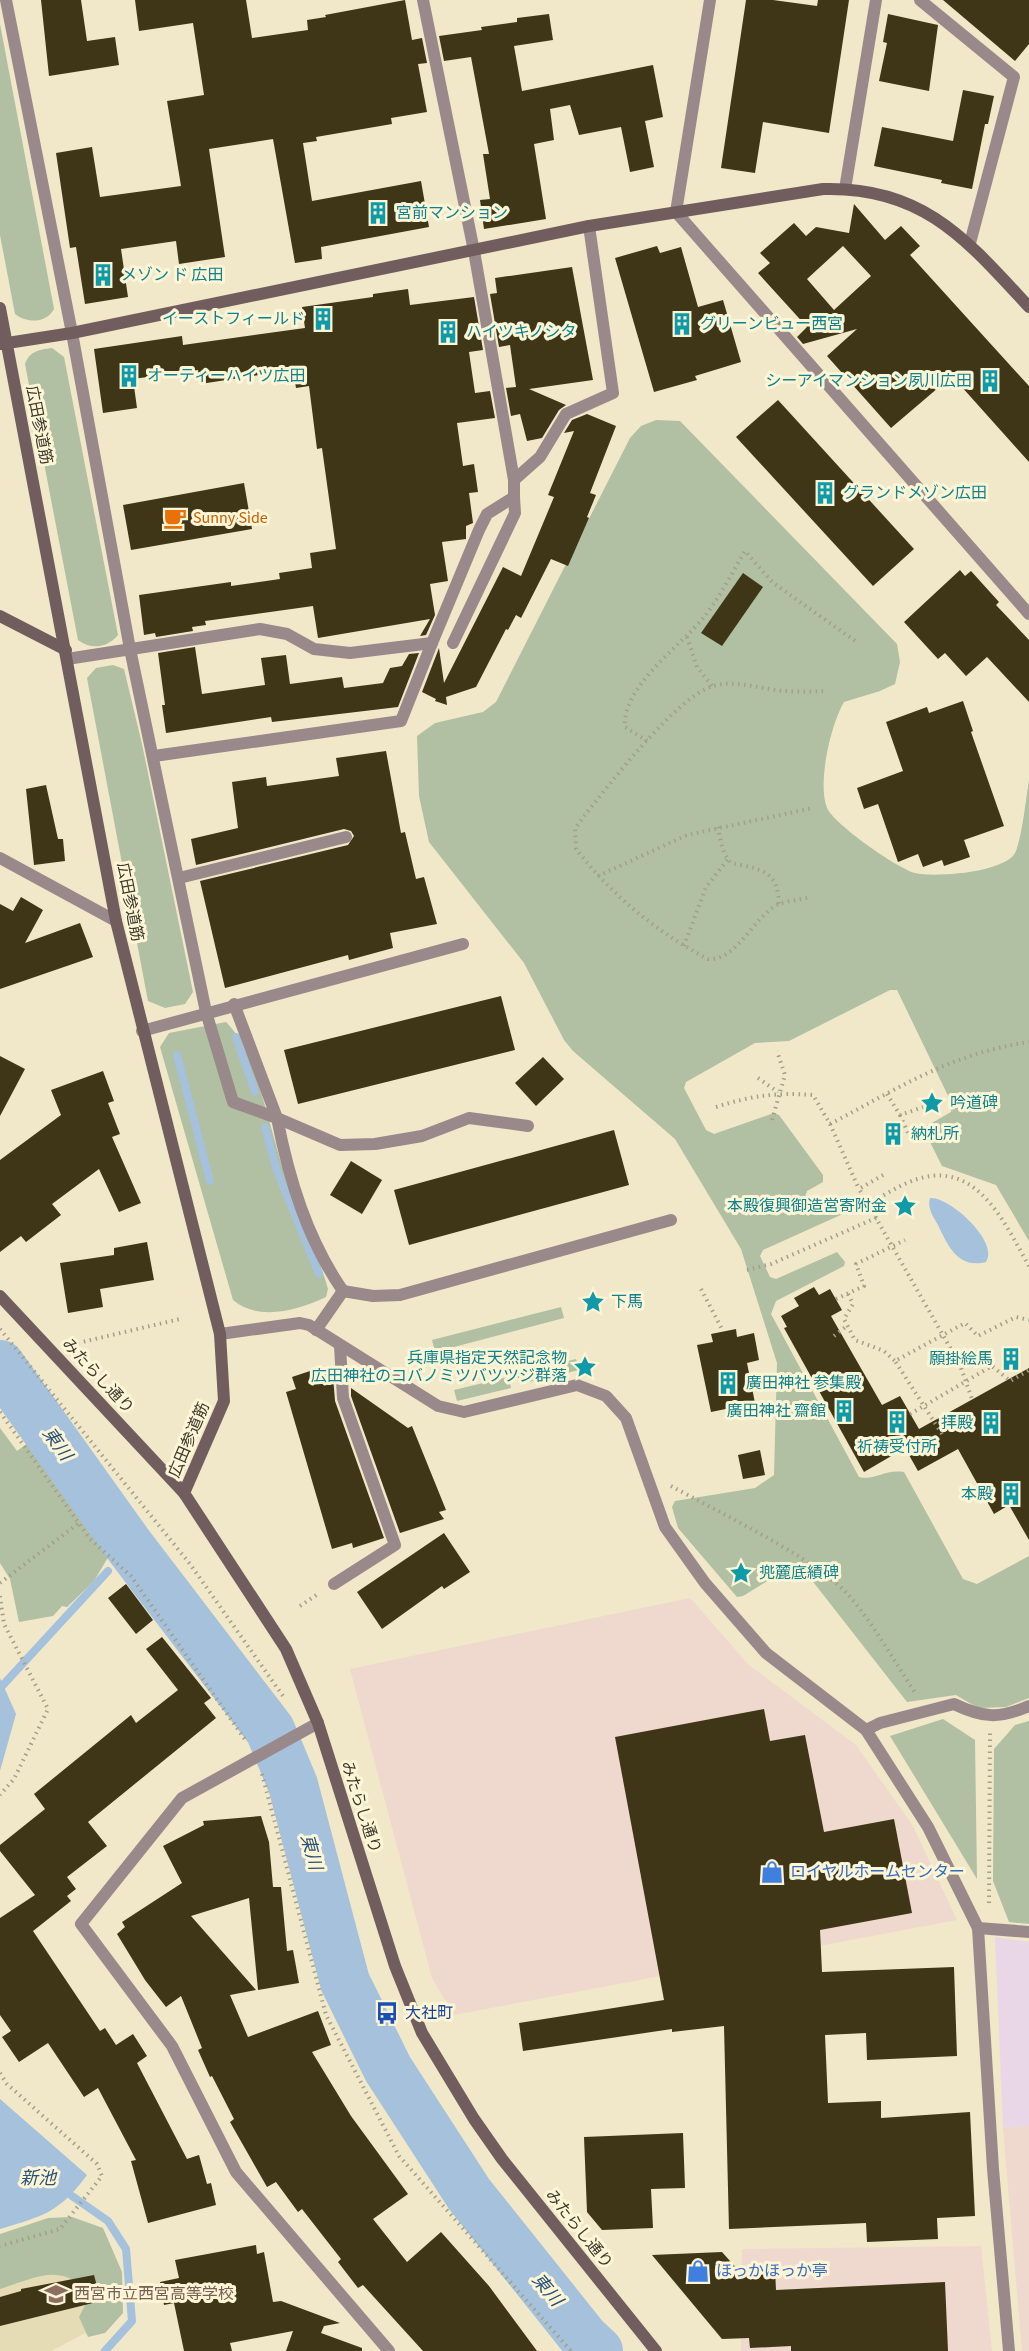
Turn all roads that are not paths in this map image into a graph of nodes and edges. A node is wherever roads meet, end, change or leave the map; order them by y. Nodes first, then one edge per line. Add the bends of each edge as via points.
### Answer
1 (6, 0) edge
2 (423, 0) edge
3 (710, 0) edge
4 (876, 0) edge
5 (921, 0) edge
6 (845, 189) junction
7 (676, 212) junction
8 (589, 226) junction
9 (970, 243) junction
10 (474, 251) junction
11 (1029, 307) edge
12 (0, 308) edge
13 (72, 333) junction
14 (3, 344) edge
15 (514, 480) junction
16 (514, 497) junction
17 (1029, 614) edge
18 (0, 616) edge
19 (453, 642) dead end
20 (432, 643) junction
21 (130, 649) junction
22 (66, 655) junction
23 (154, 756) junction
24 (346, 837) dead end
25 (0, 858) edge
26 (179, 878) junction
27 (116, 921) junction
28 (463, 944) dead end
29 (234, 1004) junction
30 (206, 1012) junction
31 (142, 1031) junction
32 (277, 1118) junction
33 (528, 1126) dead end
34 (671, 1220) dead end
35 (343, 1291) junction
36 (0, 1296) edge
37 (316, 1330) junction
38 (220, 1334) junction
39 (340, 1346) junction
40 (184, 1493) junction
41 (334, 1584) dead end
42 (1029, 1706) edge
43 (318, 1723) junction
44 (866, 1730) junction
45 (978, 1928) junction
46 (1029, 1932) edge
47 (389, 2351) edge
48 (656, 2351) edge
49 (1009, 2351) edge

1 - 13 street
2 - 10 street
3 - 7 street
4 - 6 street
5 - 9 street via 1014,77
6 - 7 street
6 - 9 street via 887,195 941,220
7 - 8 street
7 - 17 street
8 - 10 street
8 - 15 street via 613,393 566,414 540,457
9 - 11 street
10 - 13 street
10 - 15 street
12 - 14 street, 広田参道筋
13 - 14 street
13 - 21 street
14 - 22 street, 広田参道筋
15 - 16 street
16 - 19 street via 515,513
16 - 20 street via 487,514 478,530
18 - 22 street
20 - 21 street via 350,653 314,649 287,634 260,629
20 - 23 street via 401,721
21 - 22 street
21 - 23 street
22 - 27 street, 広田参道筋
23 - 26 street
24 - 26 street
25 - 27 street
26 - 30 street
27 - 31 street, 広田参道筋
28 - 29 street
29 - 30 street
29 - 32 street
30 - 31 street
30 - 32 street via 233,1102
31 - 38 street, 広田参道筋
32 - 33 street via 340,1145 422,1136 469,1118
32 - 35 street via 287,1172 323,1262
34 - 35 street via 400,1295
35 - 37 street
36 - 40 street, みたらし通り
37 - 38 street via 300,1323
37 - 39 street
38 - 40 street, 広田参道筋 via 224,1401
39 - 41 street via 342,1398 395,1545
39 - 44 street via 438,1407 465,1412 578,1386 606,1396 626,1418 665,1527 705,1583 766,1653
40 - 43 street, みたらし通り via 286,1648
42 - 44 street via 1007,1714 979,1716 954,1704
43 - 47 street via 182,1798 81,1924 172,2046 236,2172
43 - 48 street, みたらし通り via 391,1955 422,2032 502,2159
44 - 45 street via 928,1827
45 - 46 street
45 - 49 street

